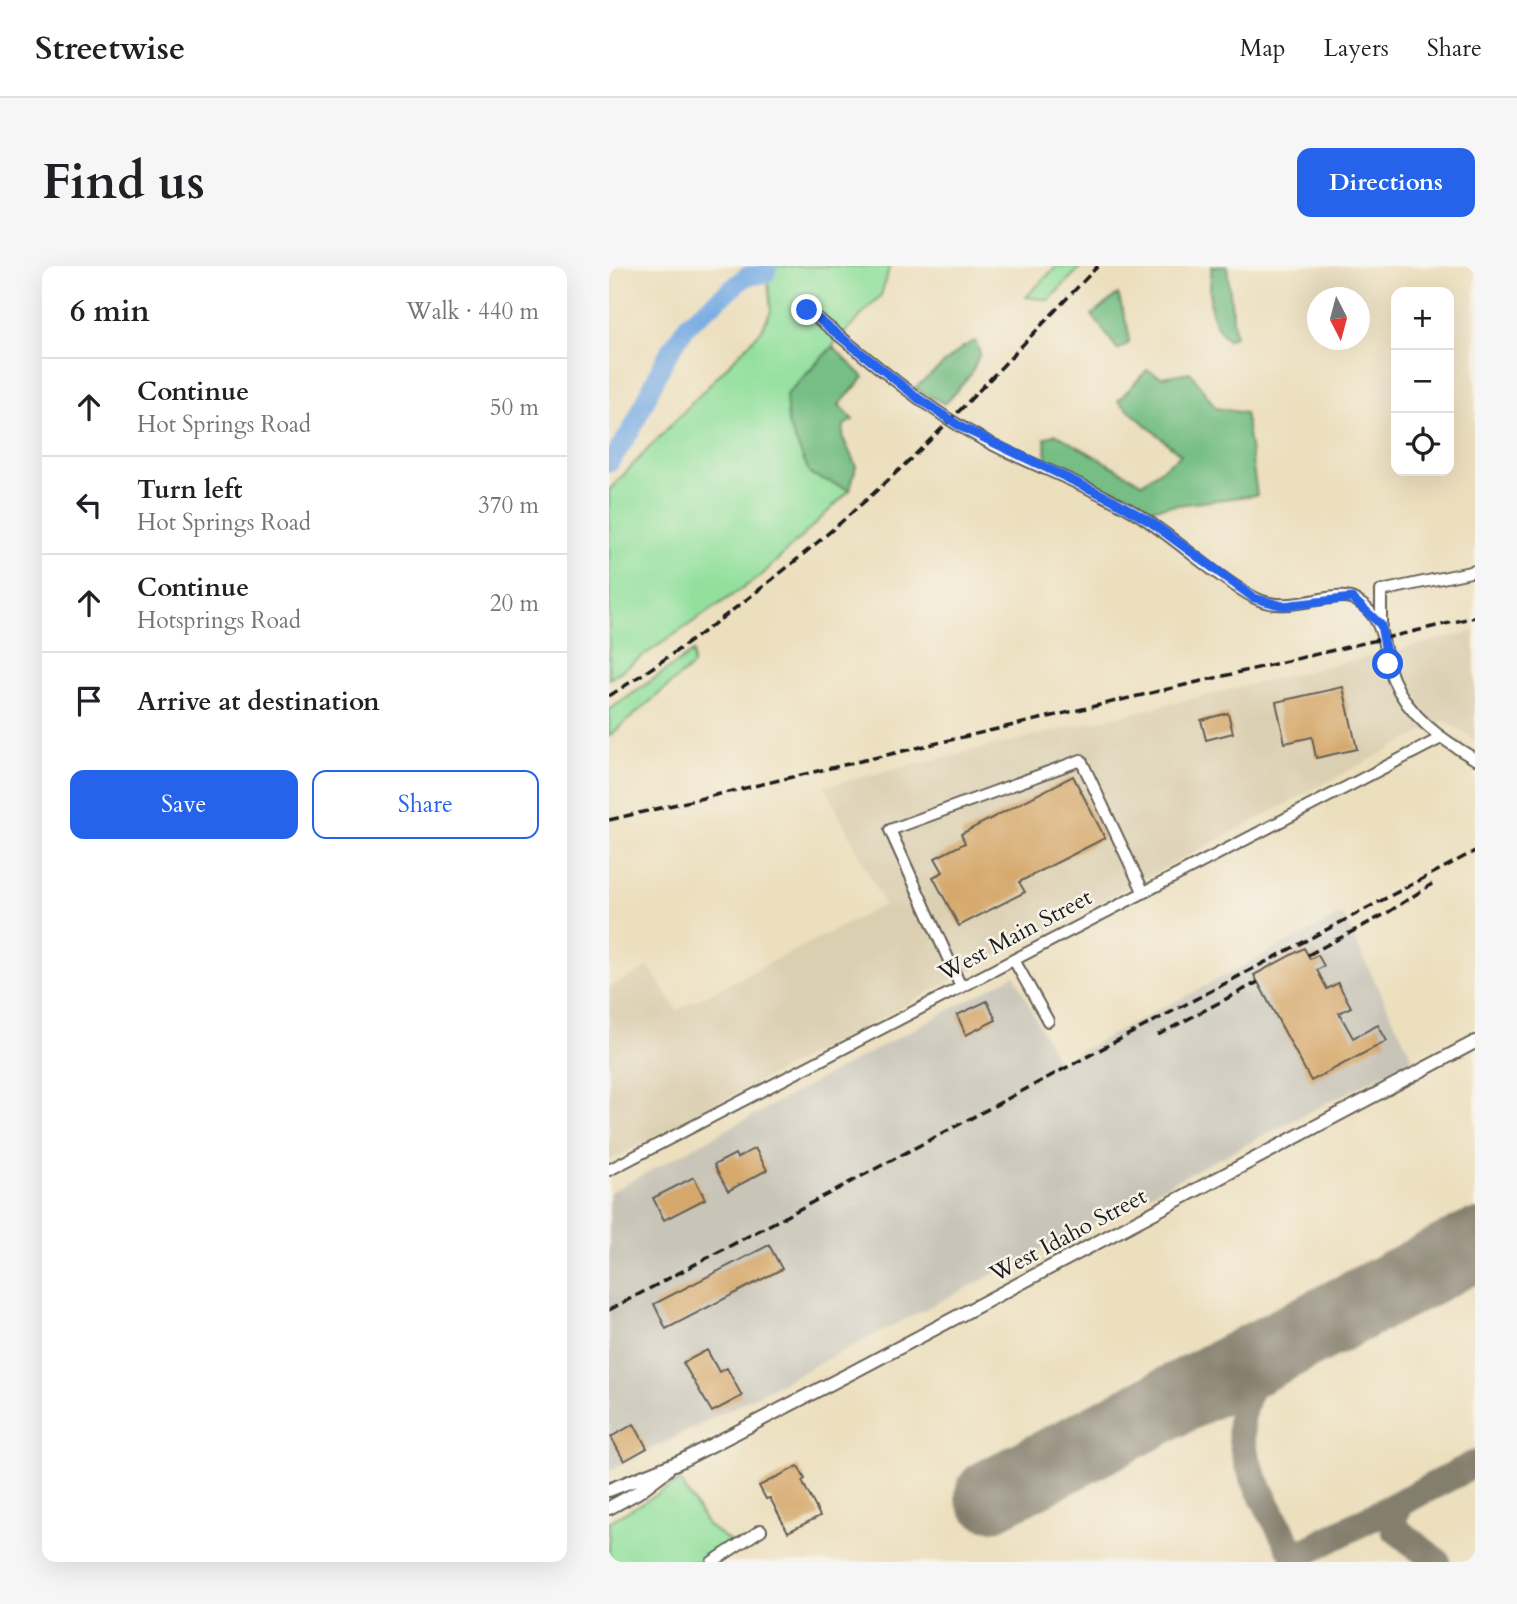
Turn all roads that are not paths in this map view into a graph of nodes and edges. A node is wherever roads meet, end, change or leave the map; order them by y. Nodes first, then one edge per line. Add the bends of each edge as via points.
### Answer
1 (807, 310) dead end
2 (1475, 571) edge
3 (1381, 625) junction
4 (1441, 738) junction
5 (1475, 759) edge
6 (1143, 891) junction
7 (1014, 960) junction
8 (961, 987) junction
9 (1048, 1021) dead end
10 (1475, 1042) edge
11 (609, 1170) edge
12 (679, 1462) junction
13 (609, 1490) edge
14 (609, 1510) edge
15 (761, 1530) dead end
16 (712, 1562) edge

1 - 3 street via 961,427 1113,500 1254,598 1283,606 1352,598
2 - 3 street via 1381,591
3 - 4 street via 1394,681 1413,711
4 - 5 street
4 - 6 street, West Main Street
6 - 7 street, West Main Street
6 - 8 street via 1081,760 890,830
7 - 8 street, West Main Street
7 - 9 street
8 - 11 street, West Main Street
10 - 12 main road, West Idaho Street
12 - 13 main road, West Idaho Street
12 - 14 main road, West Idaho Street
15 - 16 street

